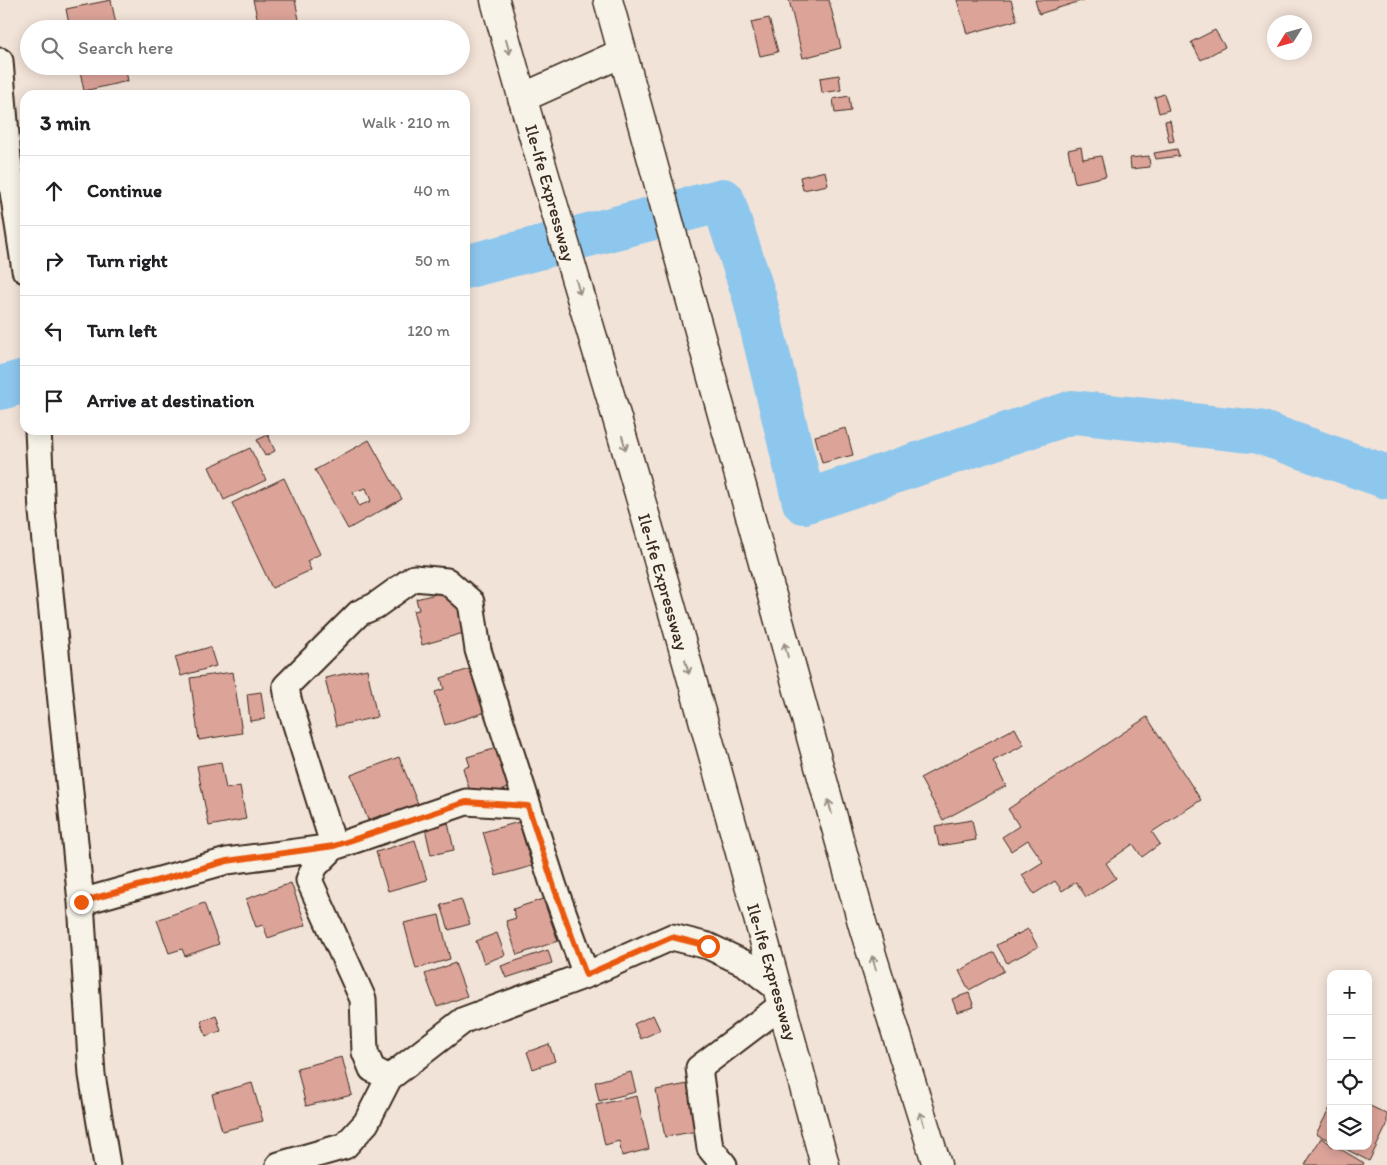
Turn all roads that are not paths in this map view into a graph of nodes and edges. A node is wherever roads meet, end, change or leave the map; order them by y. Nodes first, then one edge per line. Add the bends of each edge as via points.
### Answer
1 (496, 0) edge
2 (608, 0) edge
3 (622, 53) junction
4 (0, 62) edge
5 (522, 98) junction
6 (4, 159) edge
7 (20, 244) edge
8 (38, 435) edge
9 (528, 806) junction
10 (334, 846) junction
11 (81, 902) junction
12 (586, 975) junction
13 (780, 997) junction
14 (388, 1078) junction
15 (108, 1165) edge
16 (279, 1165) edge
17 (724, 1165) edge
18 (825, 1165) edge
19 (936, 1165) edge

1 -> 5 highway, Ile-Ife Expressway
2 - 3 highway
3 - 5 highway
19 -> 3 highway via 863,926
4 - 6 street
5 -> 13 highway, Ile-Ife Expressway via 640,498
6 - 7 street
8 - 11 street via 42,512
9 - 10 street via 466,802
9 - 10 street via 478,650 471,602 447,581 414,578 375,606 359,613 286,686
9 - 12 street
10 - 11 street via 227,861
10 - 14 street via 315,866 309,880 363,999 364,1052 372,1069
11 - 15 street via 92,1075
12 - 13 street via 672,937 708,946 746,964
12 - 14 street via 464,1020
13 - 17 street via 699,1068 710,1148
13 - 18 highway, Ile-Ife Expressway
14 - 16 street via 366,1123 345,1146

